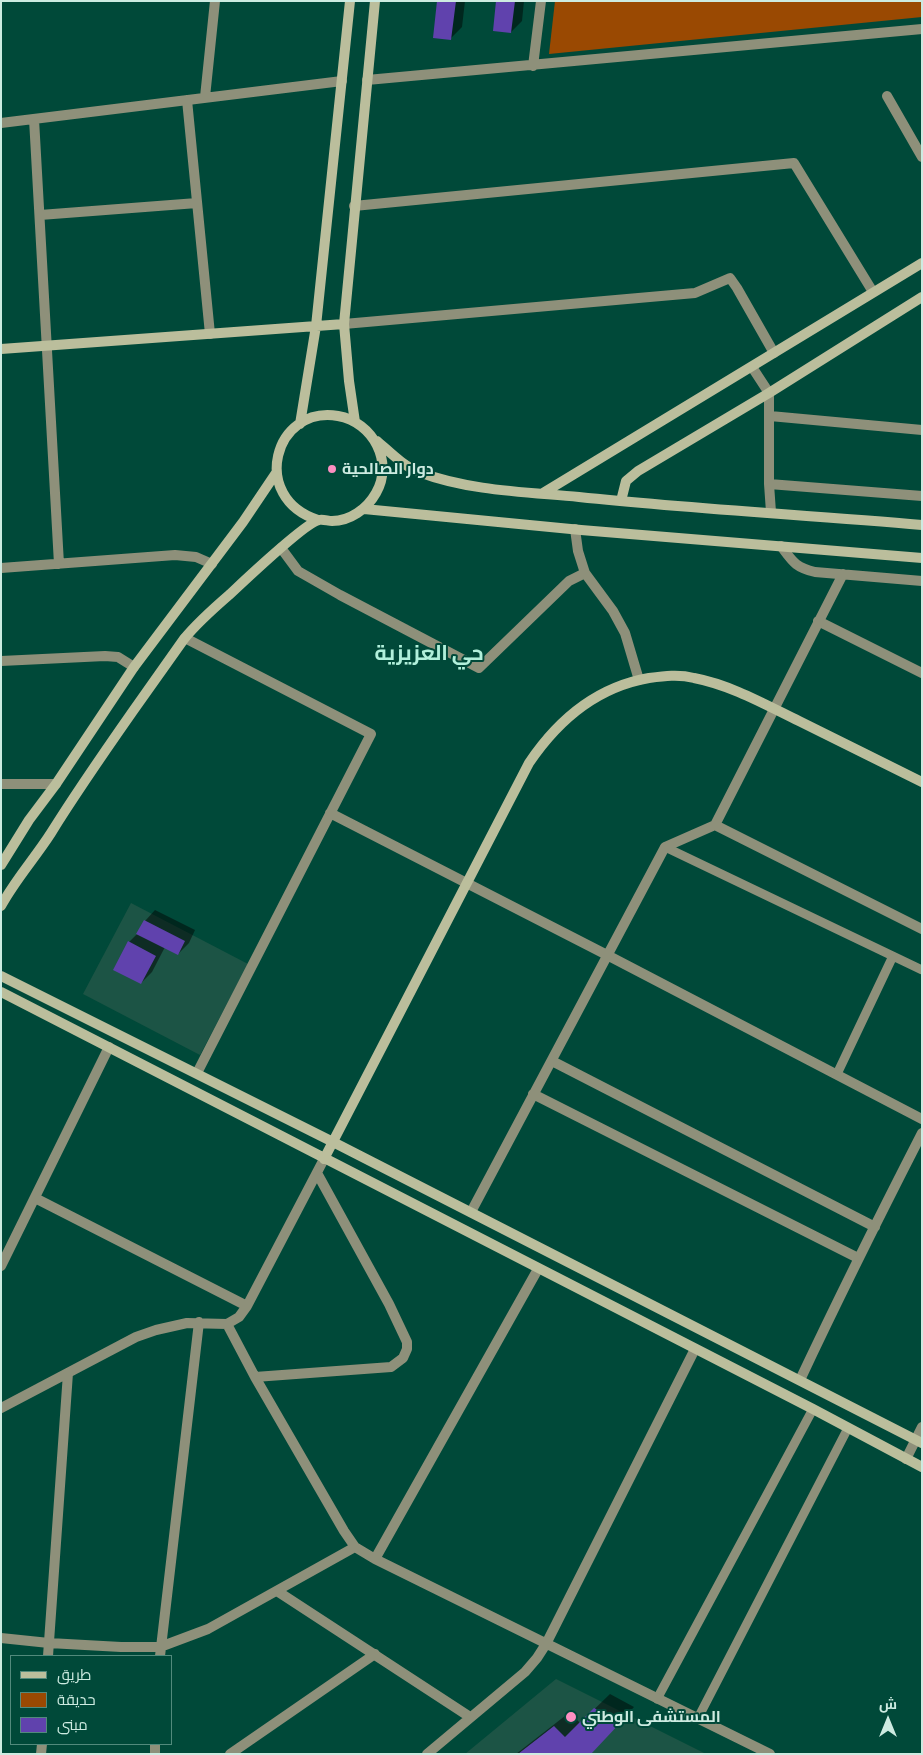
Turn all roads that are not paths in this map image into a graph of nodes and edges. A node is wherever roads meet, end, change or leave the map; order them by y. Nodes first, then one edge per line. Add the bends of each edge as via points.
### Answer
1 (215, 1) edge
2 (350, 1) edge
3 (375, 1) edge
4 (541, 1) edge
5 (922, 29) edge
6 (533, 66) junction
7 (367, 80) junction
8 (342, 81) junction
9 (887, 96) dead end
10 (205, 97) junction
11 (186, 100) junction
12 (34, 119) junction
13 (1, 123) edge
14 (922, 157) edge
15 (197, 203) junction
16 (354, 206) junction
17 (40, 215) junction
18 (922, 262) edge
19 (873, 292) junction
20 (922, 296) edge
21 (344, 324) junction
22 (316, 326) junction
23 (210, 334) junction
24 (47, 346) junction
25 (1, 349) edge
26 (774, 353) junction
27 (752, 367) junction
28 (768, 393) junction
29 (770, 416) junction
30 (356, 422) junction
31 (300, 424) junction
32 (922, 430) edge
33 (372, 437) junction
34 (276, 473) junction
35 (768, 484) junction
36 (543, 493) junction
37 (922, 496) edge
38 (621, 501) junction
39 (364, 508) junction
40 (772, 512) junction
41 (318, 520) junction
42 (922, 525) edge
43 (575, 530) junction
44 (781, 546) junction
45 (281, 548) junction
46 (922, 558) edge
47 (59, 564) junction
48 (212, 564) junction
49 (1, 568) edge
50 (585, 572) junction
51 (842, 574) junction
52 (922, 580) edge
53 (818, 621) junction
54 (186, 638) junction
55 (1, 660) edge
56 (134, 667) junction
57 (922, 673) edge
58 (639, 680) junction
59 (774, 709) junction
60 (922, 782) edge
61 (1, 784) edge
62 (56, 784) junction
63 (330, 813) junction
64 (715, 825) junction
65 (665, 847) junction
66 (1, 865) edge
67 (467, 883) junction
68 (1, 906) edge
69 (922, 929) edge
70 (607, 955) junction
71 (893, 956) junction
72 (922, 970) edge
73 (1, 976) edge
74 (1, 992) edge
75 (108, 1047) junction
76 (552, 1061) junction
77 (197, 1073) junction
78 (837, 1074) junction
79 (533, 1094) junction
80 (922, 1118) edge
81 (921, 1136) edge
82 (333, 1142) junction
83 (324, 1159) junction
84 (317, 1173) junction
85 (35, 1198) junction
86 (471, 1212) junction
87 (875, 1227) junction
88 (858, 1258) junction
89 (1, 1266) edge
90 (538, 1269) junction
91 (247, 1306) junction
92 (199, 1322) junction
93 (228, 1324) junction
94 (695, 1349) junction
95 (68, 1373) junction
96 (255, 1377) junction
97 (800, 1380) junction
98 (1, 1408) edge
99 (813, 1409) junction
100 (922, 1427) edge
101 (848, 1428) junction
102 (918, 1441) edge
103 (906, 1459) junction
104 (922, 1467) edge
105 (355, 1547) junction
106 (375, 1559) junction
107 (277, 1591) junction
108 (1, 1638) edge
109 (49, 1643) junction
110 (546, 1644) junction
111 (160, 1652) edge
112 (375, 1654) junction
113 (48, 1655) edge
114 (657, 1699) junction
115 (470, 1718) junction
116 (698, 1718) junction
117 (230, 1754) edge
118 (427, 1754) edge
119 (770, 1754) edge

1 - 10 street
2 - 8 street
3 - 7 street
4 - 6 street
5 - 6 street
6 - 7 street
7 - 16 street
8 - 10 street
8 - 22 street
9 - 14 street
10 - 11 street
11 - 12 street
11 - 15 street
12 - 13 street
12 - 17 street
15 - 17 street
15 - 23 street
16 - 19 street via 794,163
16 - 21 street
17 - 24 street
18 - 19 street
19 - 26 street
20 - 28 street
21 - 22 street
21 - 26 street via 695,293 730,278
21 - 30 street
22 - 23 street
22 - 31 street
23 - 24 street
24 - 25 street
24 - 47 street
26 - 27 street
27 - 28 street
27 - 36 street
28 - 29 street
28 - 38 street via 631,476 626,481
29 - 32 street
29 - 35 street
30 - 31 street via 328,415
30 - 33 street
31 - 34 street via 281,445
33 - 36 street via 407,466 435,477 481,487
33 - 39 street via 382,458 382,475 377,491
34 - 41 street via 283,494 290,503
34 - 48 street
35 - 37 street
35 - 40 street
36 - 38 street
38 - 40 street
39 - 41 street via 342,520
39 - 43 street
40 - 42 street
41 - 45 street
43 - 44 street
43 - 50 street
44 - 46 street
44 - 51 street via 794,564 802,569
45 - 50 street via 298,571 479,668 570,581
45 - 54 street
47 - 48 street via 175,555 196,557
47 - 49 street
48 - 56 street
50 - 58 street via 625,633
51 - 52 street
51 - 53 street
53 - 57 street
53 - 59 street
54 - 63 street via 371,734
54 - 68 street via 80,787
55 - 56 street via 105,656 118,658
56 - 62 street
58 - 59 street via 676,675 693,677 714,682
58 - 67 street via 590,700 543,742
59 - 60 street
59 - 64 street
61 - 62 street
62 - 66 street
63 - 67 street
63 - 77 street
64 - 65 street
64 - 69 street
65 - 70 street
65 - 71 lane
67 - 70 street
67 - 82 street
70 - 76 street
70 - 78 street
71 - 72 lane
71 - 78 lane
73 - 77 street
74 - 75 street
75 - 83 street
75 - 85 street
76 - 79 street
76 - 87 street
77 - 82 street
78 - 80 street
79 - 86 street
79 - 88 street
81 - 87 street
82 - 83 street
82 - 86 street
83 - 84 street
83 - 90 street
84 - 91 street
84 - 96 street via 392,1311 407,1342 405,1354 391,1367
85 - 89 street
85 - 91 street
86 - 97 street
87 - 88 street
88 - 97 street
90 - 94 street
90 - 106 street
91 - 93 street
92 - 93 street
92 - 95 street via 136,1337
92 - 111 street
93 - 96 street
94 - 99 street
94 - 110 street
95 - 98 street
95 - 109 street
96 - 105 street
97 - 102 street
99 - 101 street
99 - 114 lane
100 - 102 street
101 - 103 street
101 - 116 lane
102 - 103 street
103 - 104 street
105 - 106 street
105 - 107 street
106 - 110 street
107 - 111 street
107 - 112 street
108 - 109 street
109 - 111 street
109 - 113 street
110 - 114 street
110 - 115 street via 524,1672
112 - 115 street
112 - 117 street
114 - 116 street
115 - 118 street
116 - 119 street

